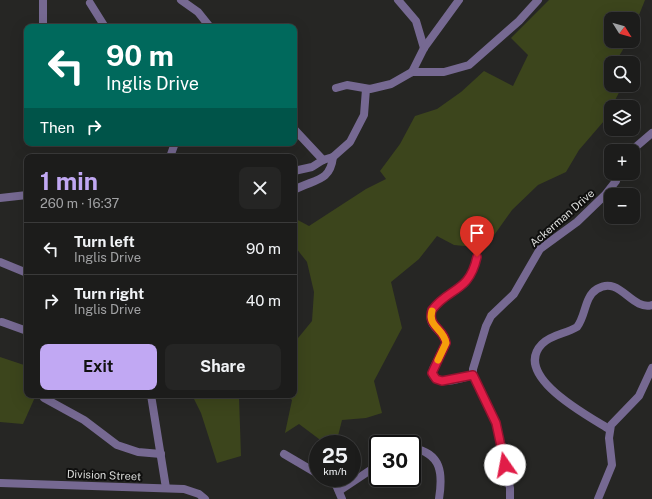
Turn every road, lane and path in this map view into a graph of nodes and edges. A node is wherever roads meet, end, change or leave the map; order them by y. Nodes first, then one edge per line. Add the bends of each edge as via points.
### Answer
1 (43, 0) edge
2 (181, 0) edge
3 (398, 0) edge
4 (459, 0) edge
5 (538, 0) edge
6 (90, 3) dead end
7 (43, 24) edge
8 (103, 24) edge
9 (208, 24) edge
10 (424, 48) junction
11 (412, 72) junction
12 (336, 88) dead end
13 (366, 89) junction
14 (297, 132) edge
15 (652, 134) edge
16 (640, 144) edge
17 (333, 157) junction
18 (323, 160) junction
19 (297, 170) edge
20 (615, 180) edge
21 (297, 189) edge
22 (24, 195) edge
23 (0, 198) edge
24 (477, 257) dead end
25 (0, 262) edge
26 (24, 272) edge
27 (652, 305) edge
28 (2, 322) dead end
29 (24, 330) edge
30 (652, 368) edge
31 (473, 375) junction
32 (44, 398) dead end
33 (152, 398) edge
34 (609, 430) junction
35 (421, 451) edge
36 (161, 454) junction
37 (284, 454) dead end
38 (309, 469) edge
39 (369, 472) edge
40 (0, 483) edge
41 (166, 488) junction
42 (341, 495) edge
43 (205, 499) edge
44 (439, 499) edge
45 (510, 499) edge
46 (598, 499) edge

1 - 7 street
2 - 9 street via 198,12
3 - 10 street via 416,21
4 - 10 street
5 - 11 street via 519,22 469,65 444,72
6 - 8 street
10 - 11 street
11 - 13 street via 391,84
12 - 13 street via 347,85
13 - 17 street via 361,124 350,142
14 - 18 street
15 - 16 street
17 - 18 street
17 - 21 street via 327,175
18 - 19 street via 312,167
20 - 31 street, Ackerman Drive via 611,189 577,222 540,249 514,294 491,316
22 - 23 street
24 - 31 street via 466,282 435,306 431,315 433,325 443,334 446,343 433,368 433,376 442,381
25 - 26 street
27 - 34 street via 640,304 616,287 604,286 597,289 590,297 577,327 542,344 536,356 537,369 548,386 561,398
28 - 29 street
30 - 34 street via 639,396 615,419
31 - 45 street via 496,423
32 - 36 street via 84,420 117,445 138,452
33 - 36 street
34 - 46 street via 612,465
35 - 44 street via 437,462 442,478
36 - 41 street
37 - 38 street
39 - 42 street
40 - 41 street, Division Street
41 - 43 street, Division Street via 192,491

